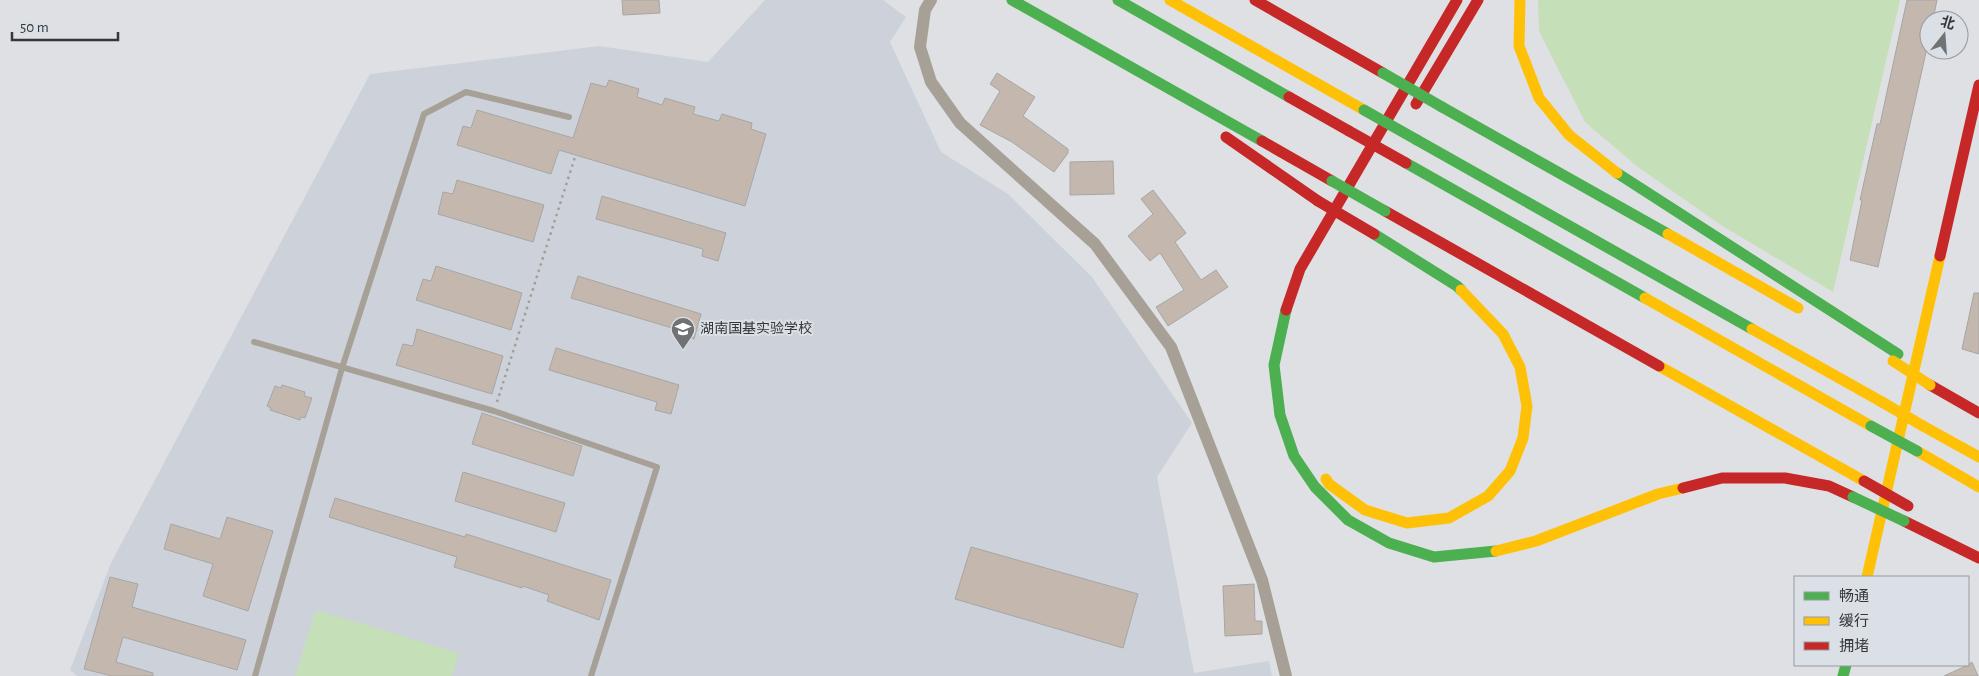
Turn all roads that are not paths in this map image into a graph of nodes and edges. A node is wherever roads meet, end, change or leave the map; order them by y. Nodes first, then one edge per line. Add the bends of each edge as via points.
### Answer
1 (932, 0) edge
2 (1012, 0) edge
3 (1118, 0) edge
4 (1170, 0) edge
5 (1255, 0) edge
6 (1457, 0) edge
7 (1478, 0) edge
8 (1520, 0) edge
9 (1112, 57) junction
10 (1979, 85) edge
11 (569, 117) dead end
12 (1382, 160) dead end
13 (1366, 186) dead end
14 (1341, 228) dead end
15 (1806, 312) dead end
16 (1850, 337) dead end
17 (254, 342) dead end
18 (1895, 357) junction
19 (342, 368) junction
20 (1979, 413) edge
21 (1979, 457) edge
22 (1318, 468) dead end
23 (1979, 487) edge
24 (1912, 508) dead end
25 (1963, 537) dead end
26 (1979, 546) edge
27 (1979, 558) edge
28 (1867, 576) edge
29 (255, 676) edge
30 (591, 676) edge
31 (1286, 676) edge

1 - 31 street via 925,10 920,47 931,82 960,123 1095,244 1171,347 1262,580
2 - 9 main road
3 - 23 main road, bridge
4 - 21 main road, bridge
5 - 15 main road, bridge
6 - 27 main road, bridge via 1300,269 1283,318 1274,364 1280,414 1294,456 1314,487 1348,520 1389,543 1434,557 1487,553 1536,541 1658,494 1722,478 1785,478 1829,486
7 - 12 main road
8 - 18 main road via 1518,46 1539,98 1569,136 1612,170
9 - 22 main road, bridge via 1318,201 1457,286 1503,334 1520,367 1527,406 1523,438 1510,471 1488,496 1449,518 1407,523 1365,510 1329,484
9 - 24 main road, bridge
10 - 28 main road
11 - 19 lane via 466,92 424,114
13 - 14 main road
16 - 18 main road
17 - 19 lane
18 - 20 main road
19 - 29 lane
19 - 30 lane via 494,411 658,466
25 - 26 main road

